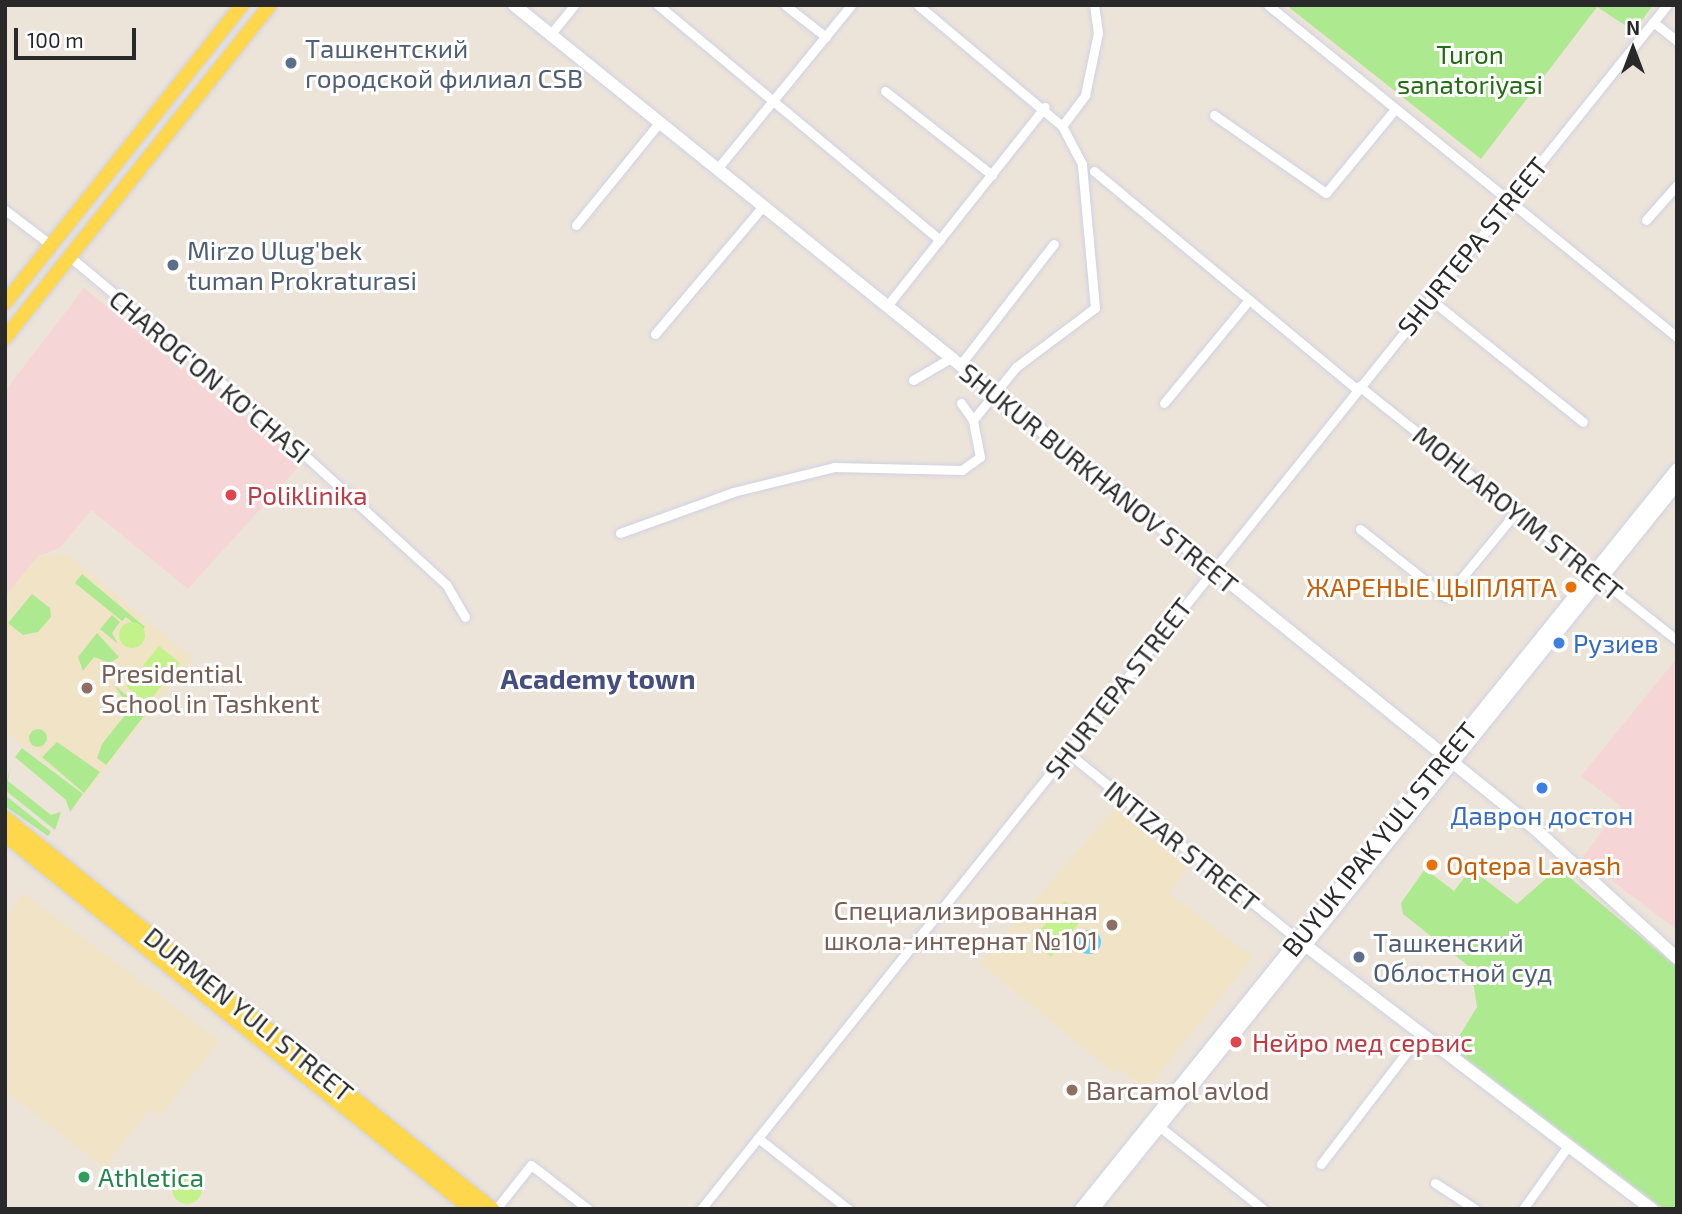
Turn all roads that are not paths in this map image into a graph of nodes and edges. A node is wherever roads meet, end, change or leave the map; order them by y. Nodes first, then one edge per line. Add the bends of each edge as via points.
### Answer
1 (242, 5) edge
2 (270, 5) edge
3 (514, 5) edge
4 (574, 5) edge
5 (658, 5) edge
6 (785, 5) edge
7 (851, 5) edge
8 (918, 5) edge
9 (1094, 5) edge
10 (1268, 5) edge
11 (1667, 5) edge
12 (1653, 22) junction
13 (550, 34) junction
14 (826, 37) junction
15 (1677, 41) edge
16 (886, 91) dead end
17 (774, 100) junction
18 (1045, 107) junction
19 (1395, 108) junction
20 (1214, 115) dead end
21 (659, 122) junction
22 (1062, 127) junction
23 (128, 149) junction
24 (145, 163) junction
25 (717, 169) junction
26 (1094, 171) dead end
27 (992, 175) junction
28 (1677, 185) edge
29 (1509, 201) junction
30 (763, 206) junction
31 (5, 210) edge
32 (1646, 220) dead end
33 (576, 225) dead end
34 (940, 240) junction
35 (1054, 244) dead end
36 (51, 245) junction
37 (70, 257) junction
38 (1430, 299) junction
39 (1249, 300) junction
40 (5, 303) edge
41 (887, 306) junction
42 (655, 334) dead end
43 (1677, 337) edge
44 (5, 338) edge
45 (955, 361) junction
46 (913, 380) dead end
47 (1358, 388) junction
48 (996, 394) junction
49 (961, 403) dead end
50 (1164, 404) dead end
51 (973, 420) junction
52 (1583, 422) dead end
53 (1677, 469) edge
54 (1677, 484) edge
55 (1516, 512) junction
56 (1360, 529) dead end
57 (620, 533) dead end
58 (1212, 569) junction
59 (1597, 576) junction
60 (465, 617) dead end
61 (1677, 640) edge
62 (1067, 752) junction
63 (1448, 760) junction
64 (5, 818) edge
65 (5, 835) edge
66 (1301, 943) junction
67 (1677, 958) edge
68 (1420, 1035) junction
69 (1156, 1124) junction
70 (758, 1138) junction
71 (1568, 1146) junction
72 (1321, 1164) dead end
73 (1435, 1183) dead end
74 (471, 1209) edge
75 (494, 1209) edge
76 (589, 1209) edge
77 (701, 1209) edge
78 (848, 1209) edge
79 (1081, 1209) edge
80 (1093, 1209) edge
81 (1264, 1209) edge
82 (1475, 1209) edge
83 (1523, 1209) edge
84 (1652, 1209) edge

1 - 23 main road
2 - 24 main road
3 - 13 street, SHUKUR BURKHANOV STREET
4 - 13 street
5 - 17 street
6 - 14 street
7 - 14 street
8 - 18 street
9 - 22 street via 1098,33 1085,95
10 - 19 street
11 - 12 street, SHURTEPA STREET
12 - 15 street
12 - 29 street, SHURTEPA STREET
13 - 21 street, SHUKUR BURKHANOV STREET
14 - 17 street
16 - 27 street
17 - 25 street
17 - 34 street
18 - 22 street
18 - 27 street
19 - 20 street via 1326,193
19 - 29 street
21 - 25 street, SHUKUR BURKHANOV STREET
21 - 33 street
22 - 48 street via 1082,164 1095,308 1026,359
23 - 24 main road
23 - 36 main road
24 - 37 main road
25 - 30 street, SHUKUR BURKHANOV STREET
26 - 39 street, MOHLAROYIM STREET
27 - 34 street
28 - 32 street
29 - 38 street, SHURTEPA STREET
29 - 43 street
30 - 41 street, SHUKUR BURKHANOV STREET
30 - 42 street
31 - 36 street
34 - 41 street
35 - 45 street
36 - 40 main road
37 - 44 main road
37 - 60 street, CHAROG'ON KO'CHASI via 265,419 446,584
38 - 47 street, SHURTEPA STREET
38 - 52 street
39 - 47 street, MOHLAROYIM STREET
39 - 50 street
41 - 45 street, SHUKUR BURKHANOV STREET
45 - 46 street
45 - 48 street, SHUKUR BURKHANOV STREET
47 - 55 street, MOHLAROYIM STREET
47 - 58 street, SHURTEPA STREET
48 - 51 street
48 - 58 street, SHUKUR BURKHANOV STREET
49 - 51 street
51 - 57 street via 980,457 962,471 834,467 733,492
53 - 59 street, BUYUK IPAK YULI STREET
54 - 59 street, BUYUK IPAK YULI STREET
55 - 56 street via 1446,597
55 - 59 street, MOHLAROYIM STREET
58 - 62 street, SHURTEPA STREET
58 - 63 street, SHUKUR BURKHANOV STREET
59 - 61 street, MOHLAROYIM STREET
59 - 63 street, BUYUK IPAK YULI STREET
62 - 66 street, INTIZАR STREET
62 - 70 street, SHURTEPA STREET
63 - 66 street, BUYUK IPAK YULI STREET
63 - 67 street, SHUKUR BURKHANOV STREET
64 - 75 main road, DURMEN YULI STREET
65 - 74 main road, DURMEN YULI STREET
66 - 68 street, INTIZАR STREET
66 - 69 street, BUYUK IPAK YULI STREET
68 - 71 street, INTIZАR STREET
68 - 72 street
69 - 79 street, BUYUK IPAK YULI STREET
69 - 80 street, BUYUK IPAK YULI STREET
69 - 81 street
70 - 77 street, SHURTEPA STREET
70 - 78 street
71 - 83 street
71 - 84 street, INTIZАR STREET
73 - 82 street
75 - 76 street via 531,1165

